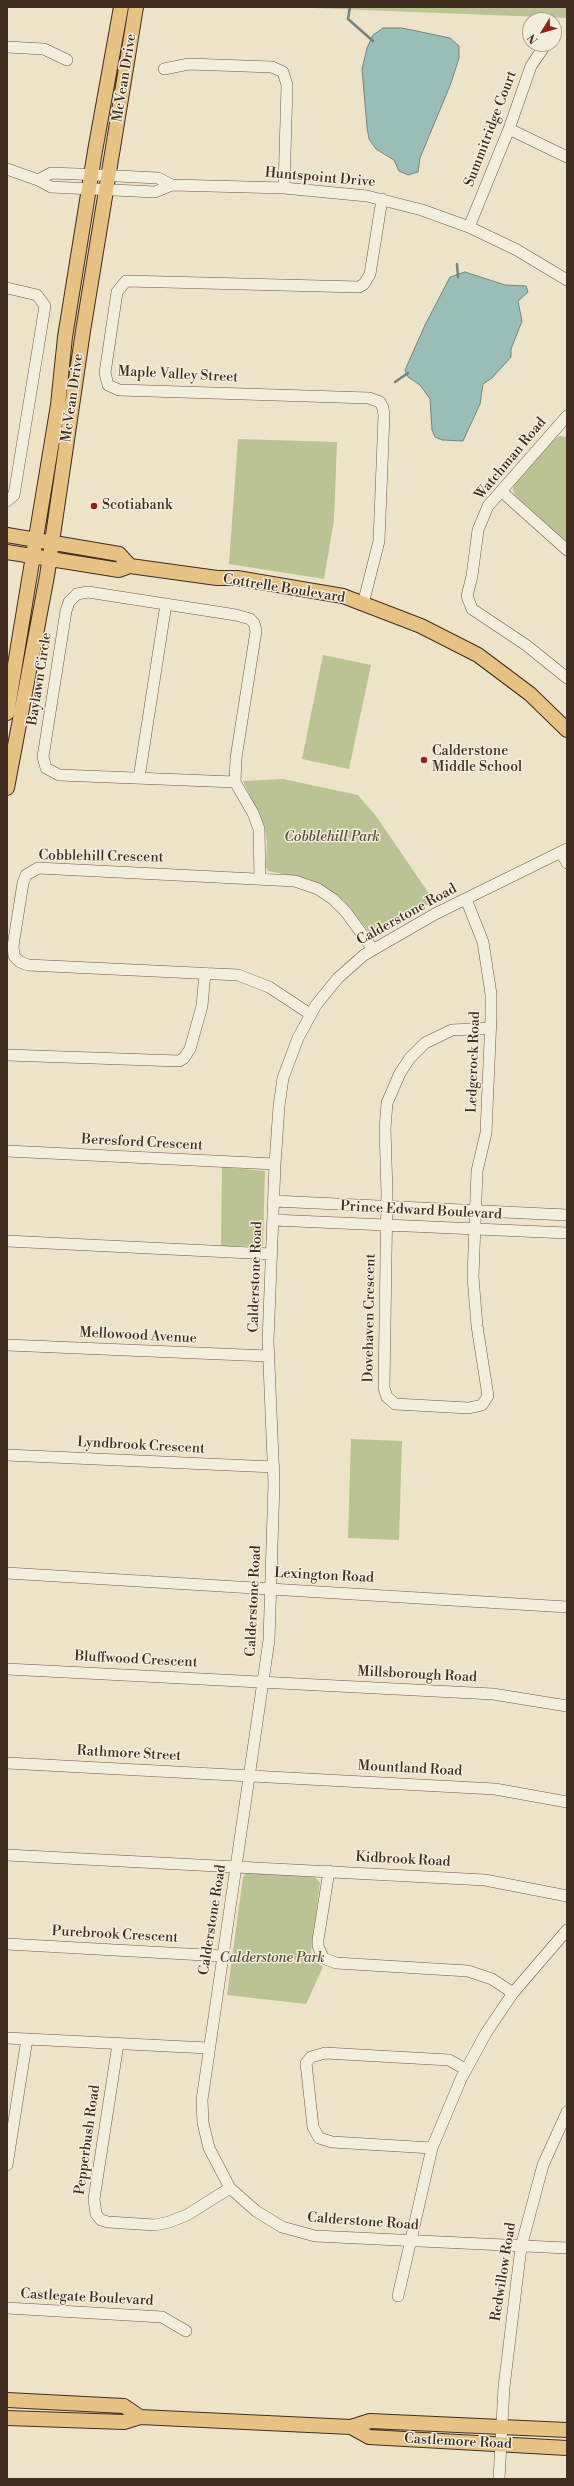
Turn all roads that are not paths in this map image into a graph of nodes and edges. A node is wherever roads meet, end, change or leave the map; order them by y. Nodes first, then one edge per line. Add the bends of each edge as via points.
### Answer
1 (121, 7) edge
2 (136, 7) edge
3 (7, 47) edge
4 (541, 52) edge
5 (67, 60) dead end
6 (164, 69) dead end
7 (509, 129) junction
8 (567, 157) edge
9 (7, 169) edge
10 (92, 174) junction
11 (109, 176) junction
12 (38, 180) junction
13 (172, 185) junction
14 (284, 188) junction
15 (89, 189) junction
16 (106, 190) junction
17 (382, 199) junction
18 (469, 227) junction
19 (567, 280) edge
20 (7, 288) edge
21 (565, 423) edge
22 (501, 490) junction
23 (7, 501) edge
24 (7, 535) edge
25 (34, 540) junction
26 (51, 542) junction
27 (567, 550) edge
28 (7, 552) edge
29 (32, 555) junction
30 (49, 558) junction
31 (130, 566) junction
32 (166, 604) junction
33 (363, 604) junction
34 (567, 678) edge
35 (7, 709) edge
36 (567, 730) edge
37 (139, 778) junction
38 (235, 782) junction
39 (7, 788) edge
40 (564, 850) edge
41 (567, 863) edge
42 (260, 878) junction
43 (466, 899) junction
44 (372, 948) junction
45 (205, 973) junction
46 (310, 1014) junction
47 (491, 1028) junction
48 (7, 1055) edge
49 (7, 1151) edge
50 (275, 1164) junction
51 (274, 1201) junction
52 (387, 1206) junction
53 (475, 1210) junction
54 (567, 1215) edge
55 (273, 1220) junction
56 (386, 1224) junction
57 (474, 1229) junction
58 (567, 1233) edge
59 (7, 1241) edge
60 (271, 1254) junction
61 (7, 1345) edge
62 (268, 1356) junction
63 (7, 1455) edge
64 (274, 1467) junction
65 (7, 1573) edge
66 (271, 1588) junction
67 (567, 1607) edge
68 (7, 1669) edge
69 (264, 1682) junction
70 (567, 1706) edge
71 (7, 1763) edge
72 (250, 1775) junction
73 (567, 1802) edge
74 (7, 1855) edge
75 (236, 1866) junction
76 (329, 1871) junction
77 (567, 1896) edge
78 (567, 1930) edge
79 (7, 1944) edge
80 (222, 1956) junction
81 (513, 1993) junction
82 (7, 2038) edge
83 (27, 2039) junction
84 (118, 2044) junction
85 (208, 2048) junction
86 (466, 2069) junction
87 (567, 2112) edge
88 (432, 2148) junction
89 (7, 2165) edge
90 (230, 2188) junction
91 (409, 2241) junction
92 (522, 2247) junction
93 (567, 2248) edge
94 (398, 2296) dead end
95 (7, 2308) edge
96 (186, 2331) dead end
97 (7, 2400) edge
98 (140, 2417) junction
99 (7, 2418) edge
100 (351, 2427) junction
101 (502, 2427) junction
102 (567, 2430) edge
103 (501, 2445) junction
104 (567, 2448) edge
105 (499, 2479) edge

1 - 10 main road, McVean Drive
2 - 11 main road, McVean Drive
3 - 5 street via 44,49
4 - 7 street, Summitridge Court via 531,66
6 - 14 street via 189,64 272,66 283,72 287,85
7 - 8 street
7 - 18 street, Summitridge Court
9 - 12 street, Huntspoint Drive
10 - 11 street, Huntspoint Drive
10 - 12 street, Huntspoint Drive via 51,173
10 - 15 main road, McVean Drive
11 - 13 street, Huntspoint Drive via 158,178
11 - 16 main road, McVean Drive
12 - 15 street, Huntspoint Drive via 51,187
13 - 14 street, Huntspoint Drive
13 - 16 street, Huntspoint Drive via 155,192
14 - 17 street, Huntspoint Drive via 338,192
15 - 16 street, Huntspoint Drive
15 - 25 main road, McVean Drive via 58,405
16 - 26 main road, McVean Drive
17 - 18 street, Huntspoint Drive
17 - 33 street, Maple Valley Street via 370,274 364,284 359,286 126,281 117,292 104,378 108,385 120,390 369,398 380,402 384,415 379,541
18 - 19 street, Huntspoint Drive via 517,250
20 - 23 street via 37,295 45,306 14,495
21 - 22 street, Watchman Road
22 - 27 street
22 - 34 street, Watchman Road via 488,506 478,530 468,601 475,612 526,644
24 - 25 main road
25 - 26 main road
25 - 29 main road, McVean Drive
26 - 30 main road, McVean Drive
26 - 31 main road via 120,554
28 - 29 main road, Cottrelle Boulevard
29 - 30 main road, Cottrelle Boulevard
29 - 35 main road, McVean Drive
30 - 31 main road, Cottrelle Boulevard via 119,570
30 - 39 main road, McVean Drive
31 - 33 main road, Cottrelle Boulevard via 217,578 237,578 343,596
32 - 37 street
32 - 37 street, Baylawn Circle via 82,592 76,594 69,602 66,611 44,764 52,773 59,775
32 - 38 street, Baylawn Circle via 243,616 255,626 255,641 236,758
33 - 36 main road, Cottrelle Boulevard via 421,626 478,655 530,694
37 - 38 street, Baylawn Circle
38 - 42 street via 259,829
40 - 41 street
40 - 43 street, Calderstone Road
42 - 44 street, Cobblehill Crescent via 294,881 326,894 346,912
42 - 45 street, Cobblehill Crescent via 38,868 26,875 13,946 14,956 20,962 28,965
43 - 44 street, Calderstone Road
43 - 47 street, Ledgerock Road via 487,960
44 - 46 street, Calderstone Road via 338,978
45 - 46 street, Cobblehill Crescent via 238,975 256,980
45 - 48 street via 202,1006 190,1049 179,1061
46 - 50 street, Calderstone Road via 292,1051 284,1078 279,1106
47 - 52 street via 458,1029 436,1036 415,1052 400,1073 390,1092 385,1114
47 - 53 street, Ledgerock Road via 486,1133 477,1171
49 - 50 street, Beresford Crescent
50 - 51 street, Calderstone Road
51 - 52 street, Prince Edward Boulevard
51 - 55 street, Calderstone Road
52 - 53 street, Prince Edward Boulevard
52 - 56 street
53 - 54 street, Prince Edward Boulevard
53 - 57 street, Ledgerock Road
55 - 56 street, Prince Edward Boulevard
55 - 60 street, Calderstone Road
56 - 57 street, Prince Edward Boulevard
56 - 57 street, Dovehaven Crescent via 384,1388 387,1397 399,1405 470,1408 478,1407 486,1401 489,1389 473,1288
57 - 58 street, Prince Edward Boulevard
59 - 60 street
60 - 62 street, Calderstone Road
61 - 62 street, Mellowood Avenue
62 - 64 street, Calderstone Road
63 - 64 street, Lyndbrook Crescent
64 - 66 street, Calderstone Road
65 - 66 street, Lexington Road
66 - 67 street, Lexington Road
66 - 69 street, Calderstone Road
68 - 69 street, Bluffwood Crescent
69 - 70 street, Millsborough Road via 512,1696
69 - 72 street, Calderstone Road
71 - 72 street, Rathmore Street
72 - 73 street, Mountland Road via 495,1789
72 - 75 street, Calderstone Road
74 - 75 street
75 - 76 street, Kidbrook Road
75 - 80 street, Calderstone Road
76 - 77 street, Kidbrook Road via 503,1882
76 - 81 street via 318,1940 323,1958 336,1963 468,1971 492,1979
78 - 81 street
79 - 80 street, Purebrook Crescent
80 - 85 street, Calderstone Road
81 - 86 street
82 - 83 street
83 - 84 street
83 - 89 street
84 - 85 street
84 - 90 street, Pepperbush Road via 94,2199 96,2214 101,2220 108,2222 169,2222 187,2215
85 - 90 street, Calderstone Road via 202,2118 209,2148
86 - 88 street
86 - 88 street via 449,2060 325,2053 311,2057 306,2063 313,2127 318,2138 332,2142
87 - 92 street, Redwillow Road via 543,2165
88 - 91 street
90 - 91 street, Calderstone Road via 256,2211 294,2231 315,2236
91 - 92 street, Calderstone Road
91 - 94 street
92 - 93 street, Calderstone Road
92 - 101 street, Redwillow Road via 511,2324
95 - 96 street, Castlegate Boulevard via 162,2317
97 - 98 main road via 124,2406
98 - 99 main road, Castlemore Road via 124,2422
98 - 100 main road, Castlemore Road
100 - 101 main road, Castlemore Road via 370,2421
100 - 103 main road, Castlemore Road via 369,2437
101 - 102 main road, Castlemore Road
101 - 103 street, Redwillow Road
103 - 104 main road, Castlemore Road
103 - 105 street, Redwillow Road

